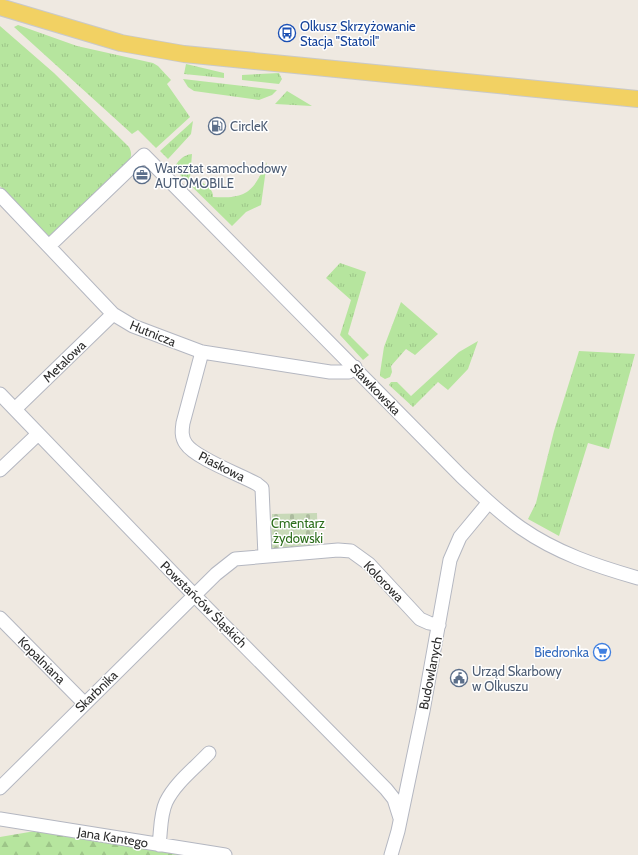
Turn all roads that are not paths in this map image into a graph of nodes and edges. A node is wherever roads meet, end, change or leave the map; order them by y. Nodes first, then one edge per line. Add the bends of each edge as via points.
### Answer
1 (0, 7) edge
2 (638, 99) edge
3 (0, 195) edge
4 (49, 246) junction
5 (113, 314) junction
6 (202, 352) junction
7 (355, 367) junction
8 (0, 394) edge
9 (15, 409) junction
10 (38, 434) junction
11 (0, 470) edge
12 (489, 502) junction
13 (264, 556) junction
14 (638, 578) edge
15 (194, 595) junction
16 (0, 618) edge
17 (439, 625) junction
18 (84, 703) junction
19 (209, 753) dead end
20 (0, 788) edge
21 (400, 818) junction
22 (0, 819) edge
23 (159, 844) junction
24 (225, 855) edge
25 (391, 855) edge

1 - 2 main road via 121,43 184,54
3 - 4 street, Hutnicza
4 - 5 street, Hutnicza
4 - 7 street, Sławkowska via 144,155
5 - 6 street, Hutnicza via 133,326
5 - 9 street, Metalowa
6 - 7 street, Hutnicza via 330,372 349,372
6 - 13 street, Piaskowa via 182,434 186,444 196,453 262,488
7 - 12 street, Sławkowska
8 - 9 street, Powstańców Śląskich
9 - 10 street, Powstańców Śląskich
10 - 11 street
10 - 15 street, Powstańców Śląskich
12 - 14 street, Sławkowska via 520,527 574,558
12 - 17 street, Budowlanych via 460,537 454,549
13 - 15 street, Kolorowa via 235,559
13 - 17 street, Kolorowa via 351,551 369,564 420,619
15 - 18 street, Skarbnika
15 - 21 street, Powstańców Śląskich via 386,789 394,799
16 - 18 street, Kopalniana
17 - 21 street, Budowlanych
18 - 20 street, Skarbnika
19 - 23 street via 170,794 162,817
21 - 25 street, Budowlanych
22 - 23 street, Jana Kantego
23 - 24 street, Jana Kantego

